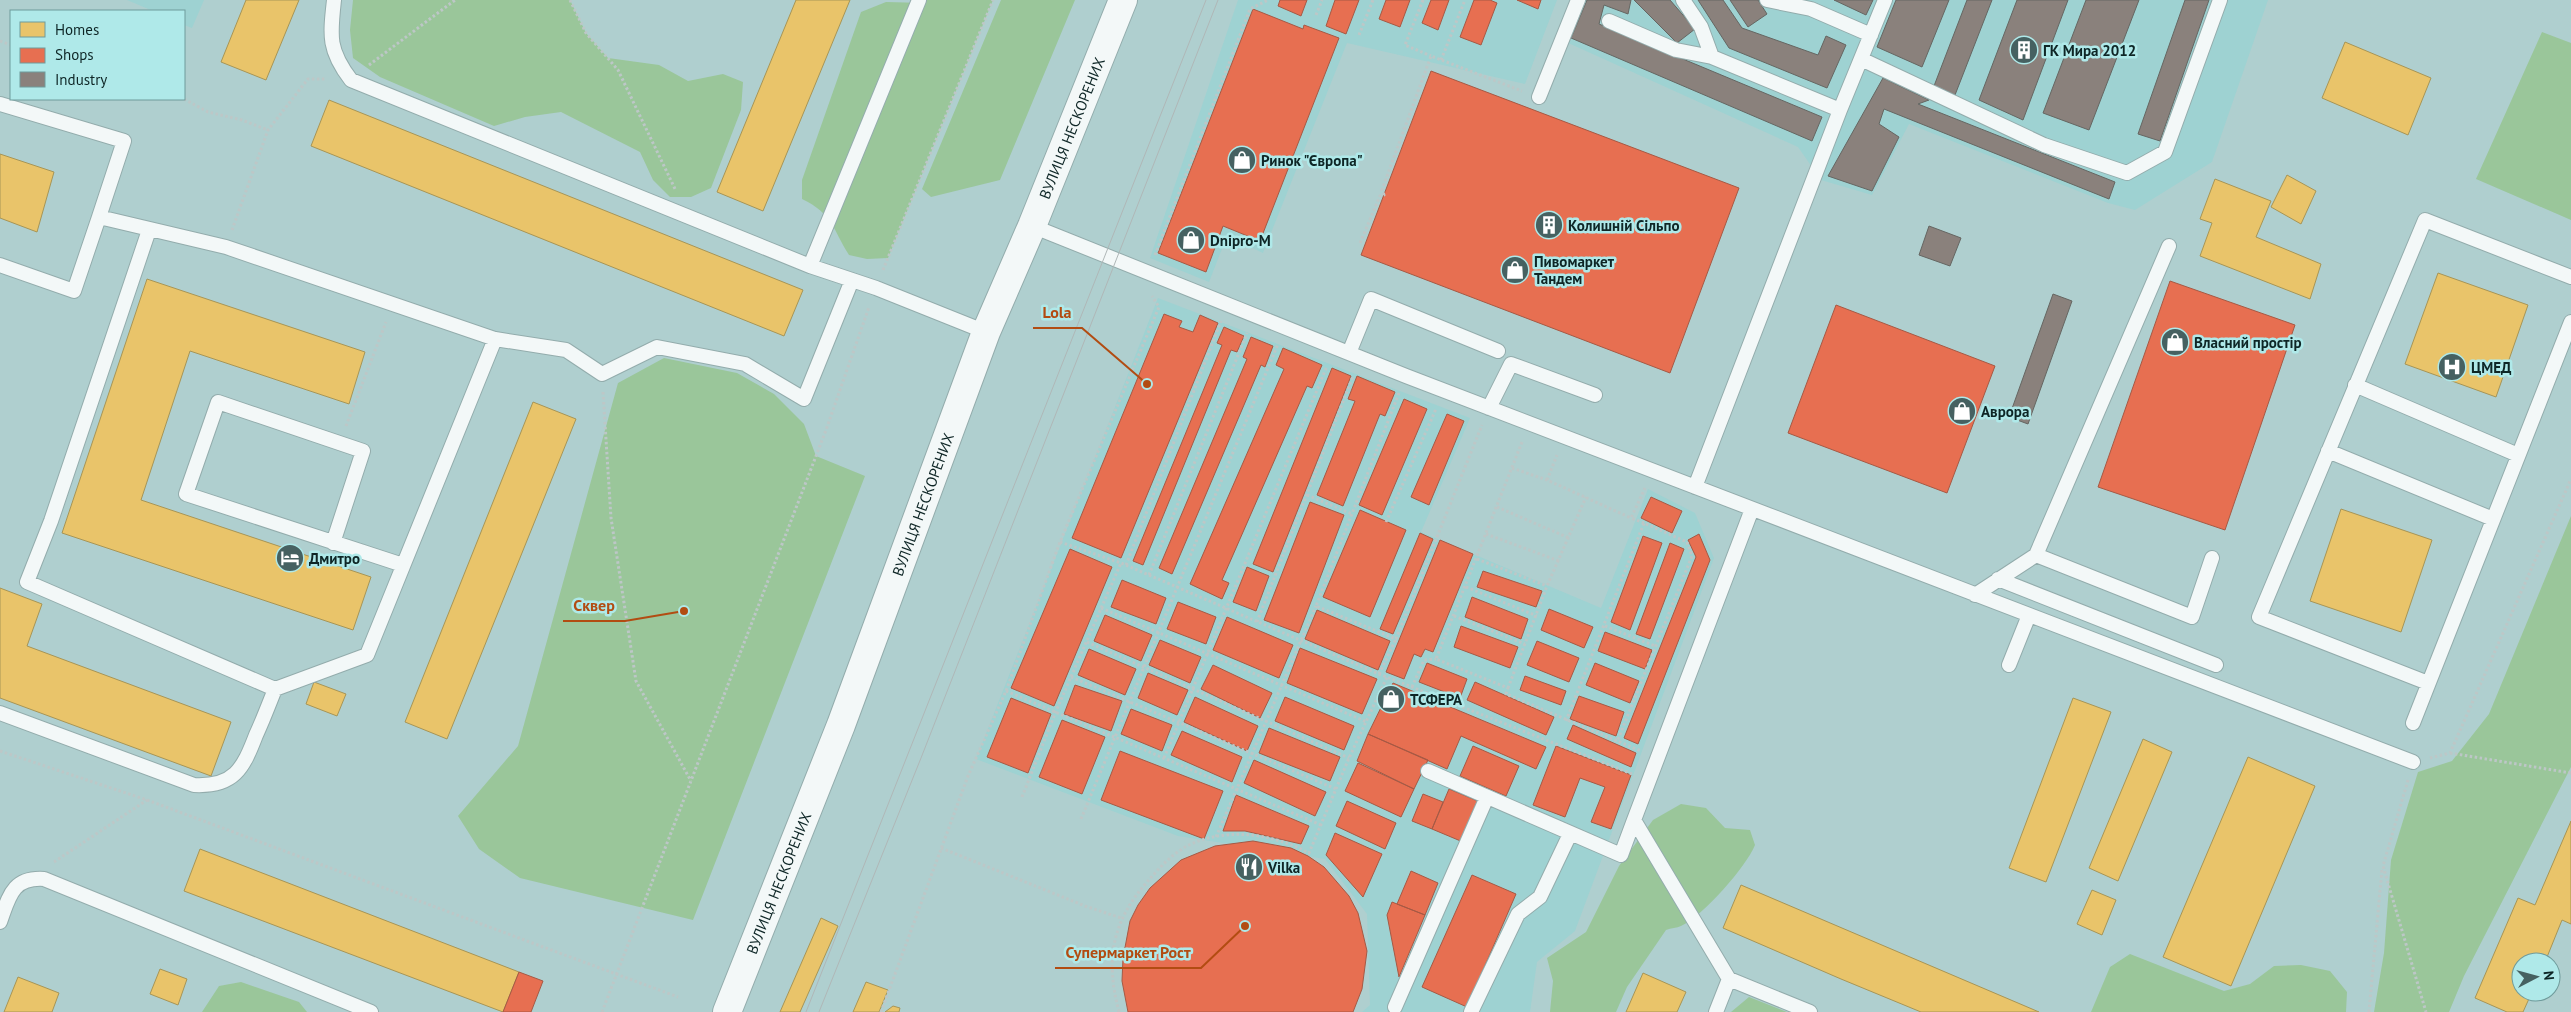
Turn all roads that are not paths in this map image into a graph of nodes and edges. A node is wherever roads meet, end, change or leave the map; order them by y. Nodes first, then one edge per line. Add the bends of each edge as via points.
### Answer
1 (334, 0) edge
2 (919, 0) edge
3 (1123, 0) edge
4 (1578, 0) edge
5 (1684, 0) edge
6 (1767, 0) edge
7 (1885, 0) edge
8 (2220, 0) edge
9 (1813, 4) edge
10 (1608, 21) dead end
11 (1871, 35) junction
12 (1712, 57) junction
13 (1861, 60) junction
14 (1539, 97) road end
15 (0, 104) edge
16 (1840, 110) junction
17 (99, 217) junction
18 (1032, 226) junction
19 (150, 230) junction
20 (2169, 246) dead end
21 (0, 265) edge
22 (810, 266) junction
23 (2571, 277) edge
24 (852, 280) junction
25 (2571, 322) edge
26 (986, 332) junction
27 (495, 339) junction
28 (1498, 350) dead end
29 (1355, 355) junction
30 (2355, 385) junction
31 (1595, 395) dead end
32 (1489, 408) junction
33 (2328, 451) junction
34 (2518, 455) junction
35 (1695, 487) junction
36 (1752, 509) junction
37 (2493, 519) junction
38 (333, 544) junction
39 (2036, 555) junction
40 (2212, 558) dead end
41 (403, 565) junction
42 (1998, 579) junction
43 (1975, 595) junction
44 (2029, 615) junction
45 (2009, 665) dead end
46 (2216, 665) dead end
47 (2428, 683) junction
48 (276, 689) junction
49 (0, 713) edge
50 (2413, 723) dead end
51 (2413, 762) road end
52 (1428, 771) dead end
53 (1487, 797) junction
54 (1634, 820) junction
55 (1570, 834) junction
56 (0, 922) edge
57 (1729, 979) junction
58 (1395, 1007) dead end
59 (371, 1012) edge
60 (727, 1012) edge
61 (1471, 1012) edge
62 (1716, 1012) edge
63 (1810, 1012) edge

1 - 22 lane via 330,35 337,62 351,80
2 - 22 lane
3 - 18 main road, ВУЛИЦЯ НЕСКОРЕНИХ
4 - 14 lane
5 - 12 lane via 1701,27
6 - 9 lane
7 - 11 lane
8 - 13 lane via 2165,152 2127,173 2044,145
9 - 11 lane
10 - 12 lane via 1676,50
11 - 13 lane
12 - 16 lane
13 - 16 lane
15 - 17 lane via 124,141
16 - 35 lane
17 - 19 lane
17 - 21 lane via 74,291
18 - 26 main road, ВУЛИЦЯ НЕСКОРЕНИХ
18 - 29 lane
19 - 27 lane via 226,247
19 - 48 lane via 51,521 27,582
20 - 39 lane
22 - 24 lane
23 - 30 lane via 2425,220
24 - 26 lane
24 - 27 lane via 804,398 744,364 657,347 602,374 566,350
25 - 34 lane
26 - 60 main road, ВУЛИЦЯ НЕСКОРЕНИХ via 841,725
27 - 41 lane
28 - 29 lane via 1371,299
29 - 32 lane
30 - 33 lane
30 - 34 lane
31 - 32 lane via 1511,364
32 - 35 lane
33 - 37 lane
33 - 47 lane via 2258,617
34 - 37 lane
35 - 36 lane
36 - 43 lane
36 - 54 lane
37 - 47 lane
38 - 38 lane via 186,494 218,402 363,451
38 - 41 lane
39 - 40 lane via 2192,617
39 - 42 lane
41 - 48 lane via 367,655
42 - 43 lane
42 - 46 lane
43 - 44 lane
44 - 45 lane
44 - 51 lane
47 - 50 lane
48 - 49 lane via 245,763 224,782 209,786 194,785
52 - 53 lane
53 - 55 lane
53 - 58 lane
54 - 55 lane via 1621,855
54 - 57 lane
55 - 61 lane via 1540,897 1518,914
56 - 59 lane via 12,890 26,880 44,879
57 - 62 lane
57 - 63 lane

